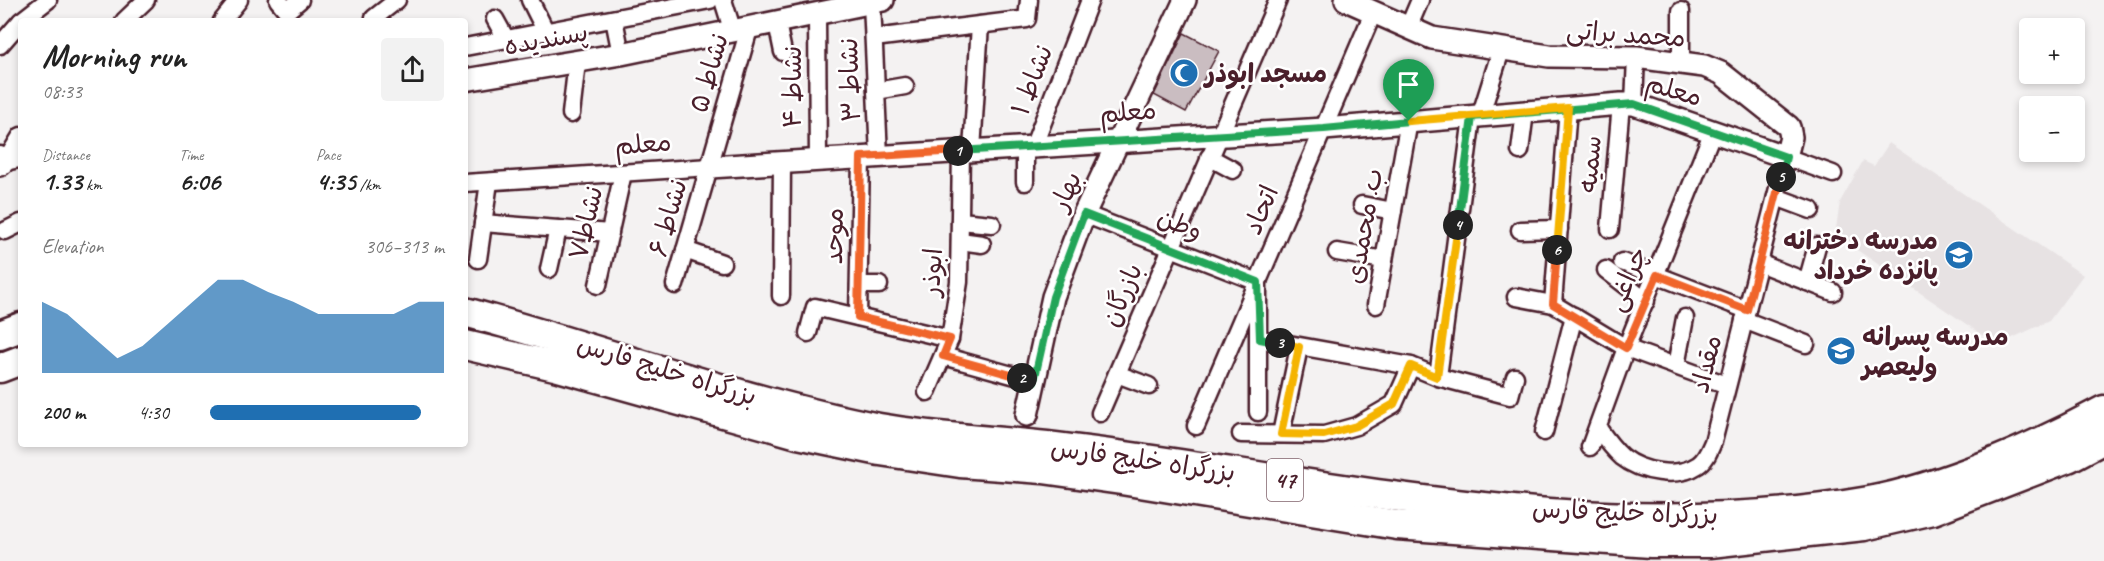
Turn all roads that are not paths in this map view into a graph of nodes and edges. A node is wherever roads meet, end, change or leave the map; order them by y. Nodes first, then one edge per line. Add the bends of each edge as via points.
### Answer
1 (48, 0) edge
2 (146, 0) edge
3 (239, 0) edge
4 (278, 0) edge
5 (300, 0) edge
6 (397, 0) edge
7 (530, 0) edge
8 (710, 0) edge
9 (723, 0) edge
10 (1029, 0) edge
11 (1090, 0) edge
12 (1185, 0) edge
13 (1278, 0) edge
14 (1346, 0) edge
15 (1420, 0) edge
16 (877, 2) edge
17 (1681, 10) dead end
18 (1373, 13) junction
19 (817, 14) junction
20 (25, 18) edge
21 (127, 18) edge
22 (224, 18) edge
23 (375, 18) edge
24 (495, 19) dead end
25 (614, 19) junction
26 (777, 23) junction
27 (18, 24) edge
28 (980, 25) junction
29 (1408, 28) junction
30 (741, 30) junction
31 (546, 32) junction
32 (874, 38) junction
33 (506, 39) junction
34 (0, 45) edge
35 (468, 46) edge
36 (1501, 50) junction
37 (783, 52) dead end
38 (621, 54) junction
39 (1636, 57) junction
40 (577, 62) junction
41 (1681, 63) junction
42 (468, 80) edge
43 (905, 86) dead end
44 (876, 91) junction
45 (1627, 104) junction
46 (1568, 108) junction
47 (1525, 112) junction
48 (571, 114) dead end
49 (1476, 117) junction
50 (1409, 121) junction
51 (1324, 129) junction
52 (1713, 131) junction
53 (1219, 134) junction
54 (1120, 140) junction
55 (18, 141) edge
56 (1029, 146) junction
57 (967, 150) junction
58 (1520, 151) dead end
59 (870, 156) junction
60 (1209, 157) junction
61 (1786, 157) junction
62 (7, 159) edge
63 (818, 160) junction
64 (782, 162) junction
65 (710, 166) junction
66 (1233, 170) dead end
67 (624, 173) junction
68 (1833, 174) dead end
69 (489, 182) junction
70 (1025, 182) dead end
71 (468, 183) edge
72 (1776, 197) junction
73 (1362, 205) dead end
74 (1811, 210) dead end
75 (1393, 211) junction
76 (1084, 214) junction
77 (960, 221) junction
78 (483, 223) junction
79 (18, 224) edge
80 (992, 224) dead end
81 (1559, 228) junction
82 (558, 229) junction
83 (1610, 229) dead end
84 (1520, 230) dead end
85 (5, 231) dead end
86 (610, 233) junction
87 (960, 241) junction
88 (982, 244) dead end
89 (1817, 246) dead end
90 (1171, 247) junction
91 (685, 250) junction
92 (1337, 252) dead end
93 (478, 259) dead end
94 (1384, 260) junction
95 (1622, 262) dead end
96 (722, 263) dead end
97 (1758, 263) junction
98 (549, 269) dead end
99 (1606, 270) dead end
100 (1657, 275) junction
101 (1258, 282) junction
102 (1807, 282) junction
103 (598, 285) dead end
104 (675, 285) dead end
105 (858, 285) junction
106 (879, 285) dead end
107 (1833, 292) dead end
108 (781, 296) dead end
109 (1516, 297) dead end
110 (1646, 301) junction
111 (1553, 304) junction
112 (1376, 305) dead end
113 (468, 313) edge
114 (1745, 315) junction
115 (1574, 316) junction
116 (858, 317) junction
117 (1685, 318) dead end
118 (18, 328) edge
119 (808, 333) dead end
120 (0, 335) edge
121 (950, 339) junction
122 (1260, 339) junction
123 (1806, 344) dead end
124 (468, 346) edge
125 (1299, 347) junction
126 (1626, 348) junction
127 (943, 356) junction
128 (18, 361) edge
129 (1411, 366) junction
130 (1676, 366) junction
131 (0, 368) edge
132 (1117, 374) junction
133 (1437, 377) junction
134 (1515, 378) dead end
135 (1034, 381) junction
136 (1727, 385) junction
137 (1149, 386) dead end
138 (927, 392) dead end
139 (2104, 410) edge
140 (1258, 412) dead end
141 (1100, 413) dead end
142 (1027, 415) dead end
143 (1196, 426) dead end
144 (1598, 428) junction
145 (1544, 432) dead end
146 (1241, 434) dead end
147 (1281, 434) junction
148 (2104, 439) edge
149 (1590, 447) dead end

1 - 20 street
2 - 21 street
3 - 22 street
4 - 5 street via 287,10
6 - 23 street
7 - 31 street
8 - 25 street
9 - 30 street
10 - 28 street via 1027,19
11 - 56 street, نشاط ۱
12 - 54 street, بهار
13 - 53 street, بازرگان
14 - 18 street, محمد براتی
15 - 29 street
16 - 19 street, پسندیده
16 - 32 street, نشاط ۳
17 - 41 street
18 - 29 street, محمد براتی
18 - 51 street, اتحاد
19 - 26 street, پسندیده
19 - 63 street, نشاط ۴
24 - 33 street
25 - 31 street
25 - 38 street
26 - 30 street, پسندیده
26 - 37 street
27 - 34 street
28 - 32 street
28 - 57 street, ابوذر
29 - 36 street, محمد براتی via 1432,38
30 - 38 street, پسندیده
30 - 65 street, نشاط ۵
31 - 33 street
32 - 44 street, نشاط ۳
33 - 35 street
36 - 39 street, محمد براتی via 1549,56
36 - 49 street
38 - 40 street, پسندیده
39 - 41 street, محمد براتی
39 - 45 street, سمیه
40 - 42 street, پسندیده
40 - 48 street
41 - 61 street, محمد براتی via 1720,73 1789,127
43 - 44 street
44 - 59 street, نشاط ۳
45 - 46 street, معلم
45 - 52 street, معلم
45 - 83 street, سمیه
46 - 47 street, معلم
46 - 81 street
47 - 49 street, معلم
47 - 58 street
49 - 50 street, معلم
49 - 133 street
50 - 51 street, معلم
50 - 75 street, ب. محمدی
51 - 53 street, معلم
51 - 101 street, اتحاد
52 - 61 street, معلم
52 - 100 street, چراغی
53 - 54 street, معلم
53 - 60 street, بازرگان
54 - 56 street, معلم
54 - 76 street, بهار
55 - 62 street
56 - 57 street, معلم
56 - 70 street
57 - 59 street, معلم
57 - 77 street, ابوذر
59 - 63 street, معلم
59 - 105 street, موحد
60 - 66 street
60 - 90 street, بازرگان
61 - 68 street
61 - 72 street, مقداد
63 - 64 street, معلم
64 - 65 street, معلم
64 - 108 street
65 - 67 street, معلم
65 - 91 street, نشاط ۶
67 - 69 street, معلم
67 - 86 street, نشاط۷
69 - 71 street, معلم
69 - 78 street
72 - 74 street
72 - 97 street, مقداد
73 - 75 street
75 - 94 street, ب. محمدی
76 - 90 street, وطن
76 - 135 street, بهار via 1053,297
77 - 80 street
77 - 87 street, ابوذر
78 - 82 street
78 - 93 street
79 - 85 street
81 - 84 street
81 - 111 street
82 - 86 street
82 - 98 street
86 - 103 street, نشاط۷
87 - 88 street
87 - 121 street, ابوذر via 959,282
89 - 102 street
90 - 101 street, وطن
90 - 132 street, بازرگان
91 - 96 street
91 - 104 street, نشاط ۶
92 - 94 street
94 - 112 street, ب. محمدی
95 - 100 street
97 - 102 street
97 - 114 street, مقداد
99 - 110 street
100 - 110 street, چراغی
100 - 114 street
101 - 122 street
101 - 143 street, اتحاد
102 - 107 street
105 - 106 street
105 - 116 street, موحد
109 - 111 street
110 - 126 street, چراغی
111 - 115 street
113 - 139 highway, بزرگراه خلیج فارس / 47 via 801,411 881,428 1123,456 1397,498 1652,518 1741,515 1870,501 1930,486 2059,435
114 - 123 street
114 - 136 street, مقداد
115 - 126 street
115 - 145 street
116 - 119 street via 815,306
116 - 121 street
117 - 130 street
118 - 120 highway
121 - 127 street, ابوذر
122 - 125 street
122 - 140 street
124 - 148 highway, بزرگراه خلیج فارس / 47 via 798,434 880,451 1122,480 1397,525 1651,543 1710,543 1864,526 1933,510 2070,457
125 - 129 street
125 - 147 street
126 - 130 street
126 - 144 street, چراغی
127 - 135 street
127 - 138 street, ابوذر
128 - 131 highway
129 - 133 street
129 - 147 street via 1394,404 1356,426 1324,435
130 - 136 street
132 - 137 street
132 - 141 street, بازرگان
133 - 134 street via 1510,396
135 - 142 street, بهار
136 - 144 street, مقداد via 1707,456 1687,470 1659,472 1642,468 1622,457
144 - 149 street, چراغی
146 - 147 street

